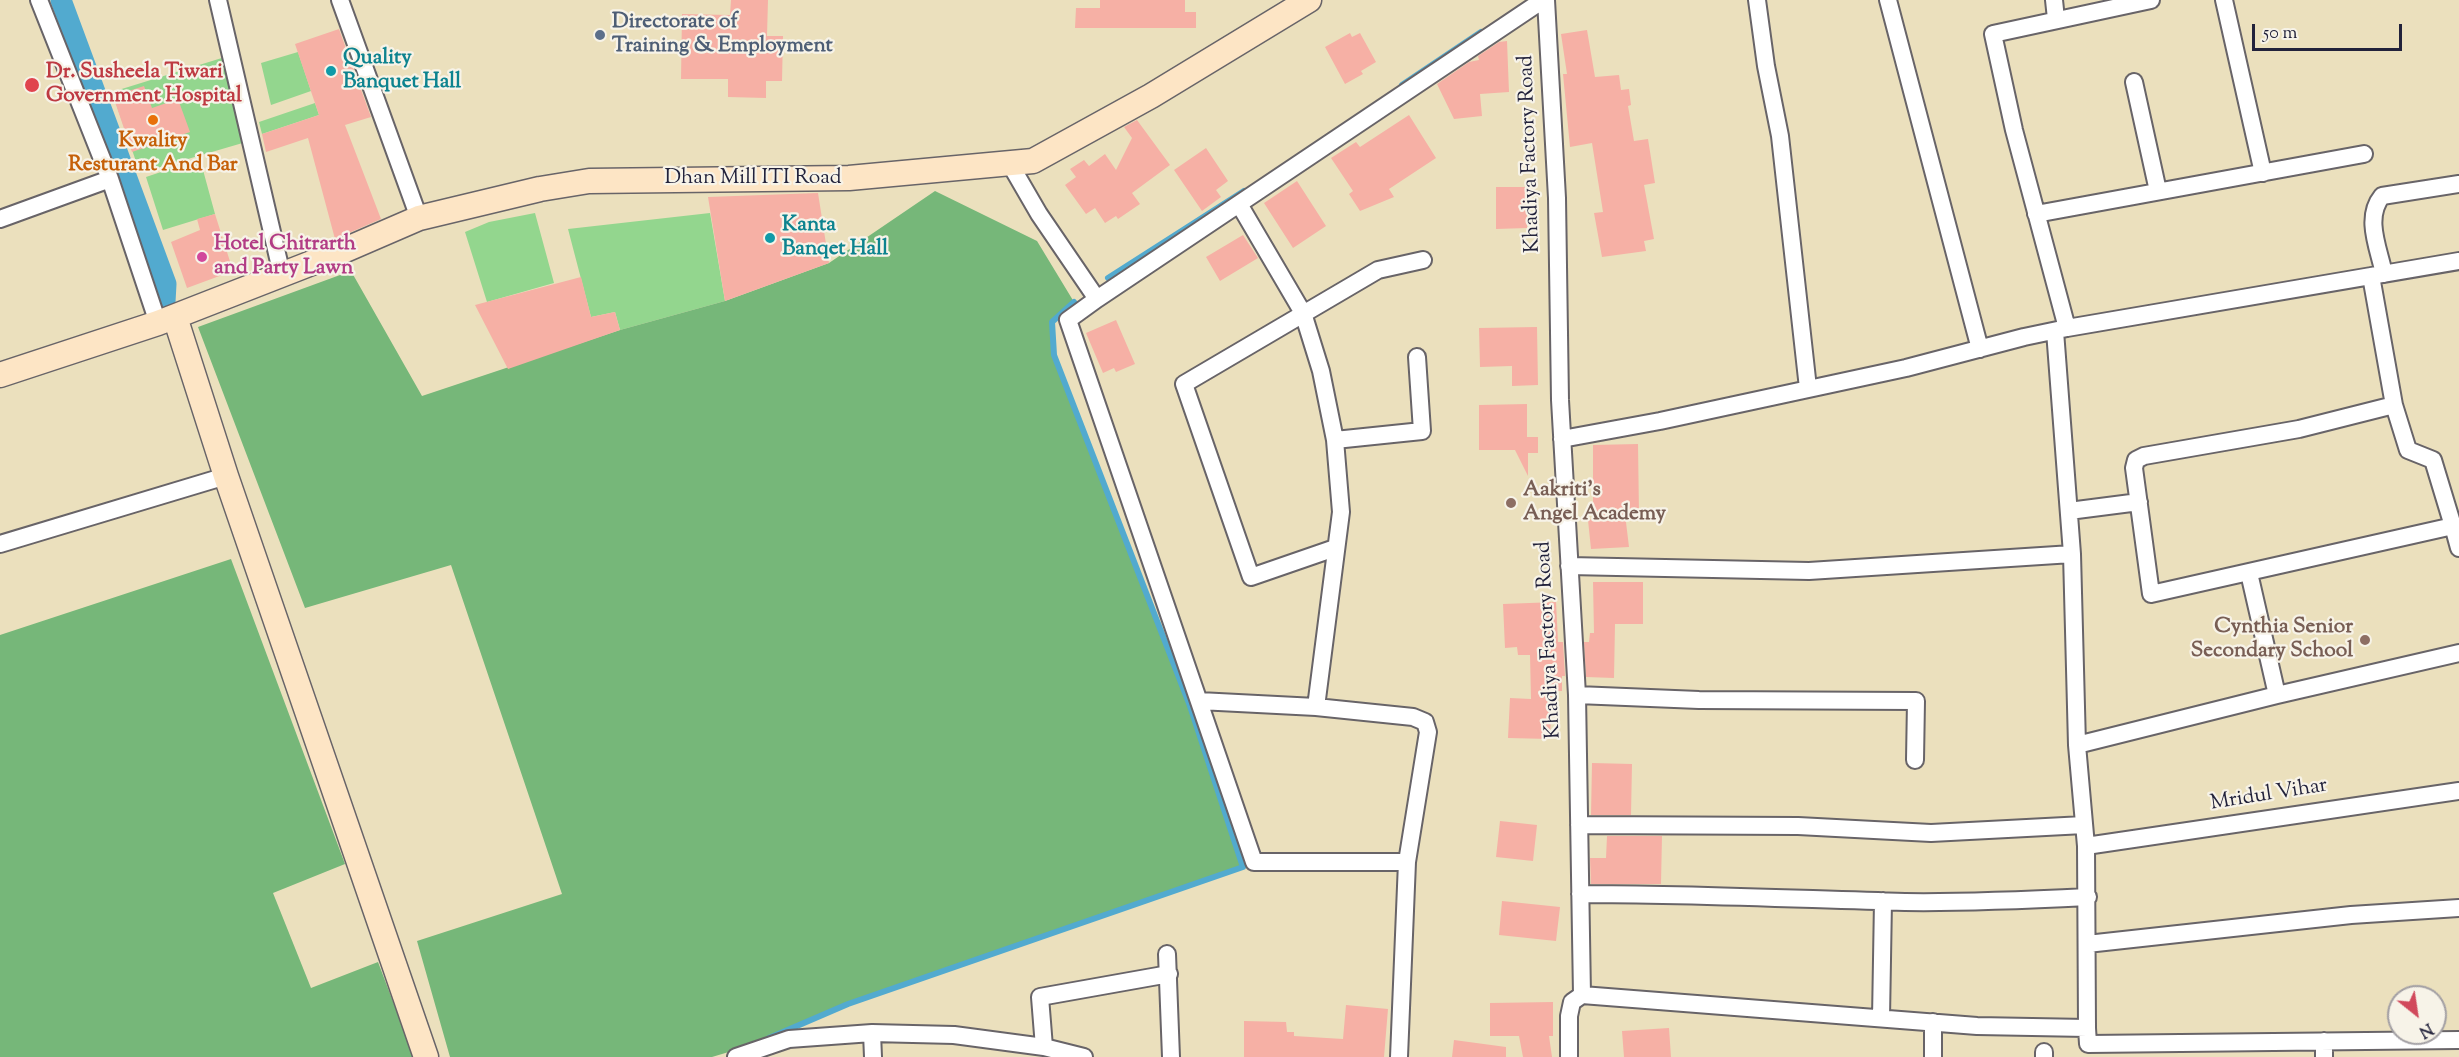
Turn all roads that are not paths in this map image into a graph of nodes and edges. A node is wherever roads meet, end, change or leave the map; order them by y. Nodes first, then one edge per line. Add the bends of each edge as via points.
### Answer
1 (39, 0) edge
2 (218, 0) edge
3 (340, 0) edge
4 (1309, 0) edge
5 (1545, 0) edge
6 (1757, 0) edge
7 (1888, 0) edge
8 (2054, 0) edge
9 (2151, 0) edge
10 (2224, 0) edge
11 (2056, 19) junction
12 (2134, 82) dead end
13 (2364, 154) dead end
14 (1010, 164) junction
15 (2262, 173) junction
16 (110, 179) junction
17 (2459, 184) edge
18 (2158, 191) junction
19 (1239, 204) junction
20 (2036, 214) junction
21 (419, 218) junction
22 (0, 219) edge
23 (1423, 260) dead end
24 (2459, 261) edge
25 (282, 275) junction
26 (2378, 275) junction
27 (1097, 298) junction
28 (1304, 313) junction
29 (166, 320) junction
30 (2061, 330) junction
31 (1980, 349) junction
32 (1417, 357) dead end
33 (0, 375) edge
34 (1808, 388) junction
35 (2394, 405) junction
36 (1562, 439) junction
37 (1335, 440) junction
38 (226, 476) junction
39 (2139, 502) junction
40 (2069, 511) junction
41 (2453, 526) junction
42 (0, 544) edge
43 (1335, 548) junction
44 (2459, 548) edge
45 (2072, 554) junction
46 (1569, 566) junction
47 (2249, 573) junction
48 (2459, 653) edge
49 (1577, 695) junction
50 (2277, 695) junction
51 (1199, 701) junction
52 (1316, 706) junction
53 (2078, 746) junction
54 (1915, 760) dead end
55 (2459, 790) edge
56 (1579, 825) junction
57 (2084, 825) junction
58 (2086, 846) junction
59 (1407, 862) junction
60 (1580, 894) junction
61 (2088, 897) junction
62 (1882, 901) junction
63 (2459, 908) edge
64 (2087, 944) junction
65 (1167, 954) dead end
66 (1169, 974) junction
67 (1581, 995) junction
68 (1881, 1018) junction
69 (1933, 1022) junction
70 (2087, 1028) junction
71 (872, 1033) junction
72 (2459, 1040) edge
73 (1044, 1047) junction
74 (2324, 1049) edge
75 (2141, 1050) edge
76 (740, 1056) edge
77 (426, 1057) edge
78 (873, 1057) edge
79 (1084, 1057) edge
80 (1171, 1057) edge
81 (1399, 1057) edge
82 (1569, 1057) edge
83 (1933, 1057) edge

1 - 16 street
2 - 25 street
3 - 21 street
4 - 14 street, Dhan Mill ITI Road via 1151,96 1033,161
5 - 19 street
5 - 36 street, Khadiya Factory Road via 1557,198
6 - 34 street via 1780,136
7 - 31 street
8 - 11 street
9 - 11 street
10 - 15 street
11 - 20 street via 1993,34
12 - 18 street
13 - 15 street
14 - 21 street, Dhan Mill ITI Road via 849,178 589,181
14 - 27 street
15 - 18 street
16 - 22 street
16 - 29 street
17 - 26 street via 2382,196 2372,217
18 - 20 street
19 - 27 street
19 - 28 street
20 - 30 street
21 - 25 street, Dhan Mill ITI Road
23 - 28 street via 1378,270
24 - 26 street
25 - 29 street, Dhan Mill ITI Road
26 - 30 street
26 - 35 street
27 - 51 street via 1068,320
28 - 37 street
28 - 43 street via 1184,384 1251,577
29 - 33 street, Dhan Mill ITI Road
29 - 38 street
30 - 31 street
30 - 40 street
31 - 34 street
32 - 37 street via 1422,431
34 - 36 street
35 - 39 street via 2299,429 2144,456 2136,460 2134,468
35 - 41 street via 2408,450 2433,460
36 - 46 street, Khadiya Factory Road
37 - 43 street via 1341,512
38 - 42 street
38 - 77 street
39 - 40 street
39 - 47 street via 2151,594
40 - 45 street
41 - 44 street
41 - 47 street
43 - 52 street
45 - 46 street via 1809,571
45 - 53 street
46 - 49 street, Khadiya Factory Road
47 - 50 street
48 - 50 street
49 - 54 street via 1916,701
49 - 56 street, Khadiya Factory Road
50 - 53 street
51 - 52 street
51 - 59 street via 1254,862
52 - 59 street via 1413,717 1425,723 1428,732
53 - 57 street
55 - 58 street, Mridul Vihar
56 - 57 street via 1798,826 1931,833
56 - 60 street, Khadiya Factory Road
57 - 58 street
58 - 61 street
59 - 81 street
60 - 62 street
60 - 67 street, Khadiya Factory Road
61 - 62 street
61 - 64 street
62 - 68 street
63 - 64 street via 2351,915
64 - 70 street
65 - 66 street
66 - 73 street via 1040,997
66 - 80 street
67 - 68 street
67 - 82 street, Khadiya Factory Road via 1572,1002 1569,1016
68 - 69 street
69 - 70 street
69 - 83 street
70 - 75 street via 2088,1044
71 - 73 street via 954,1035
71 - 76 street via 789,1038
71 - 78 street
72 - 74 street
73 - 79 street
74 - 75 street

